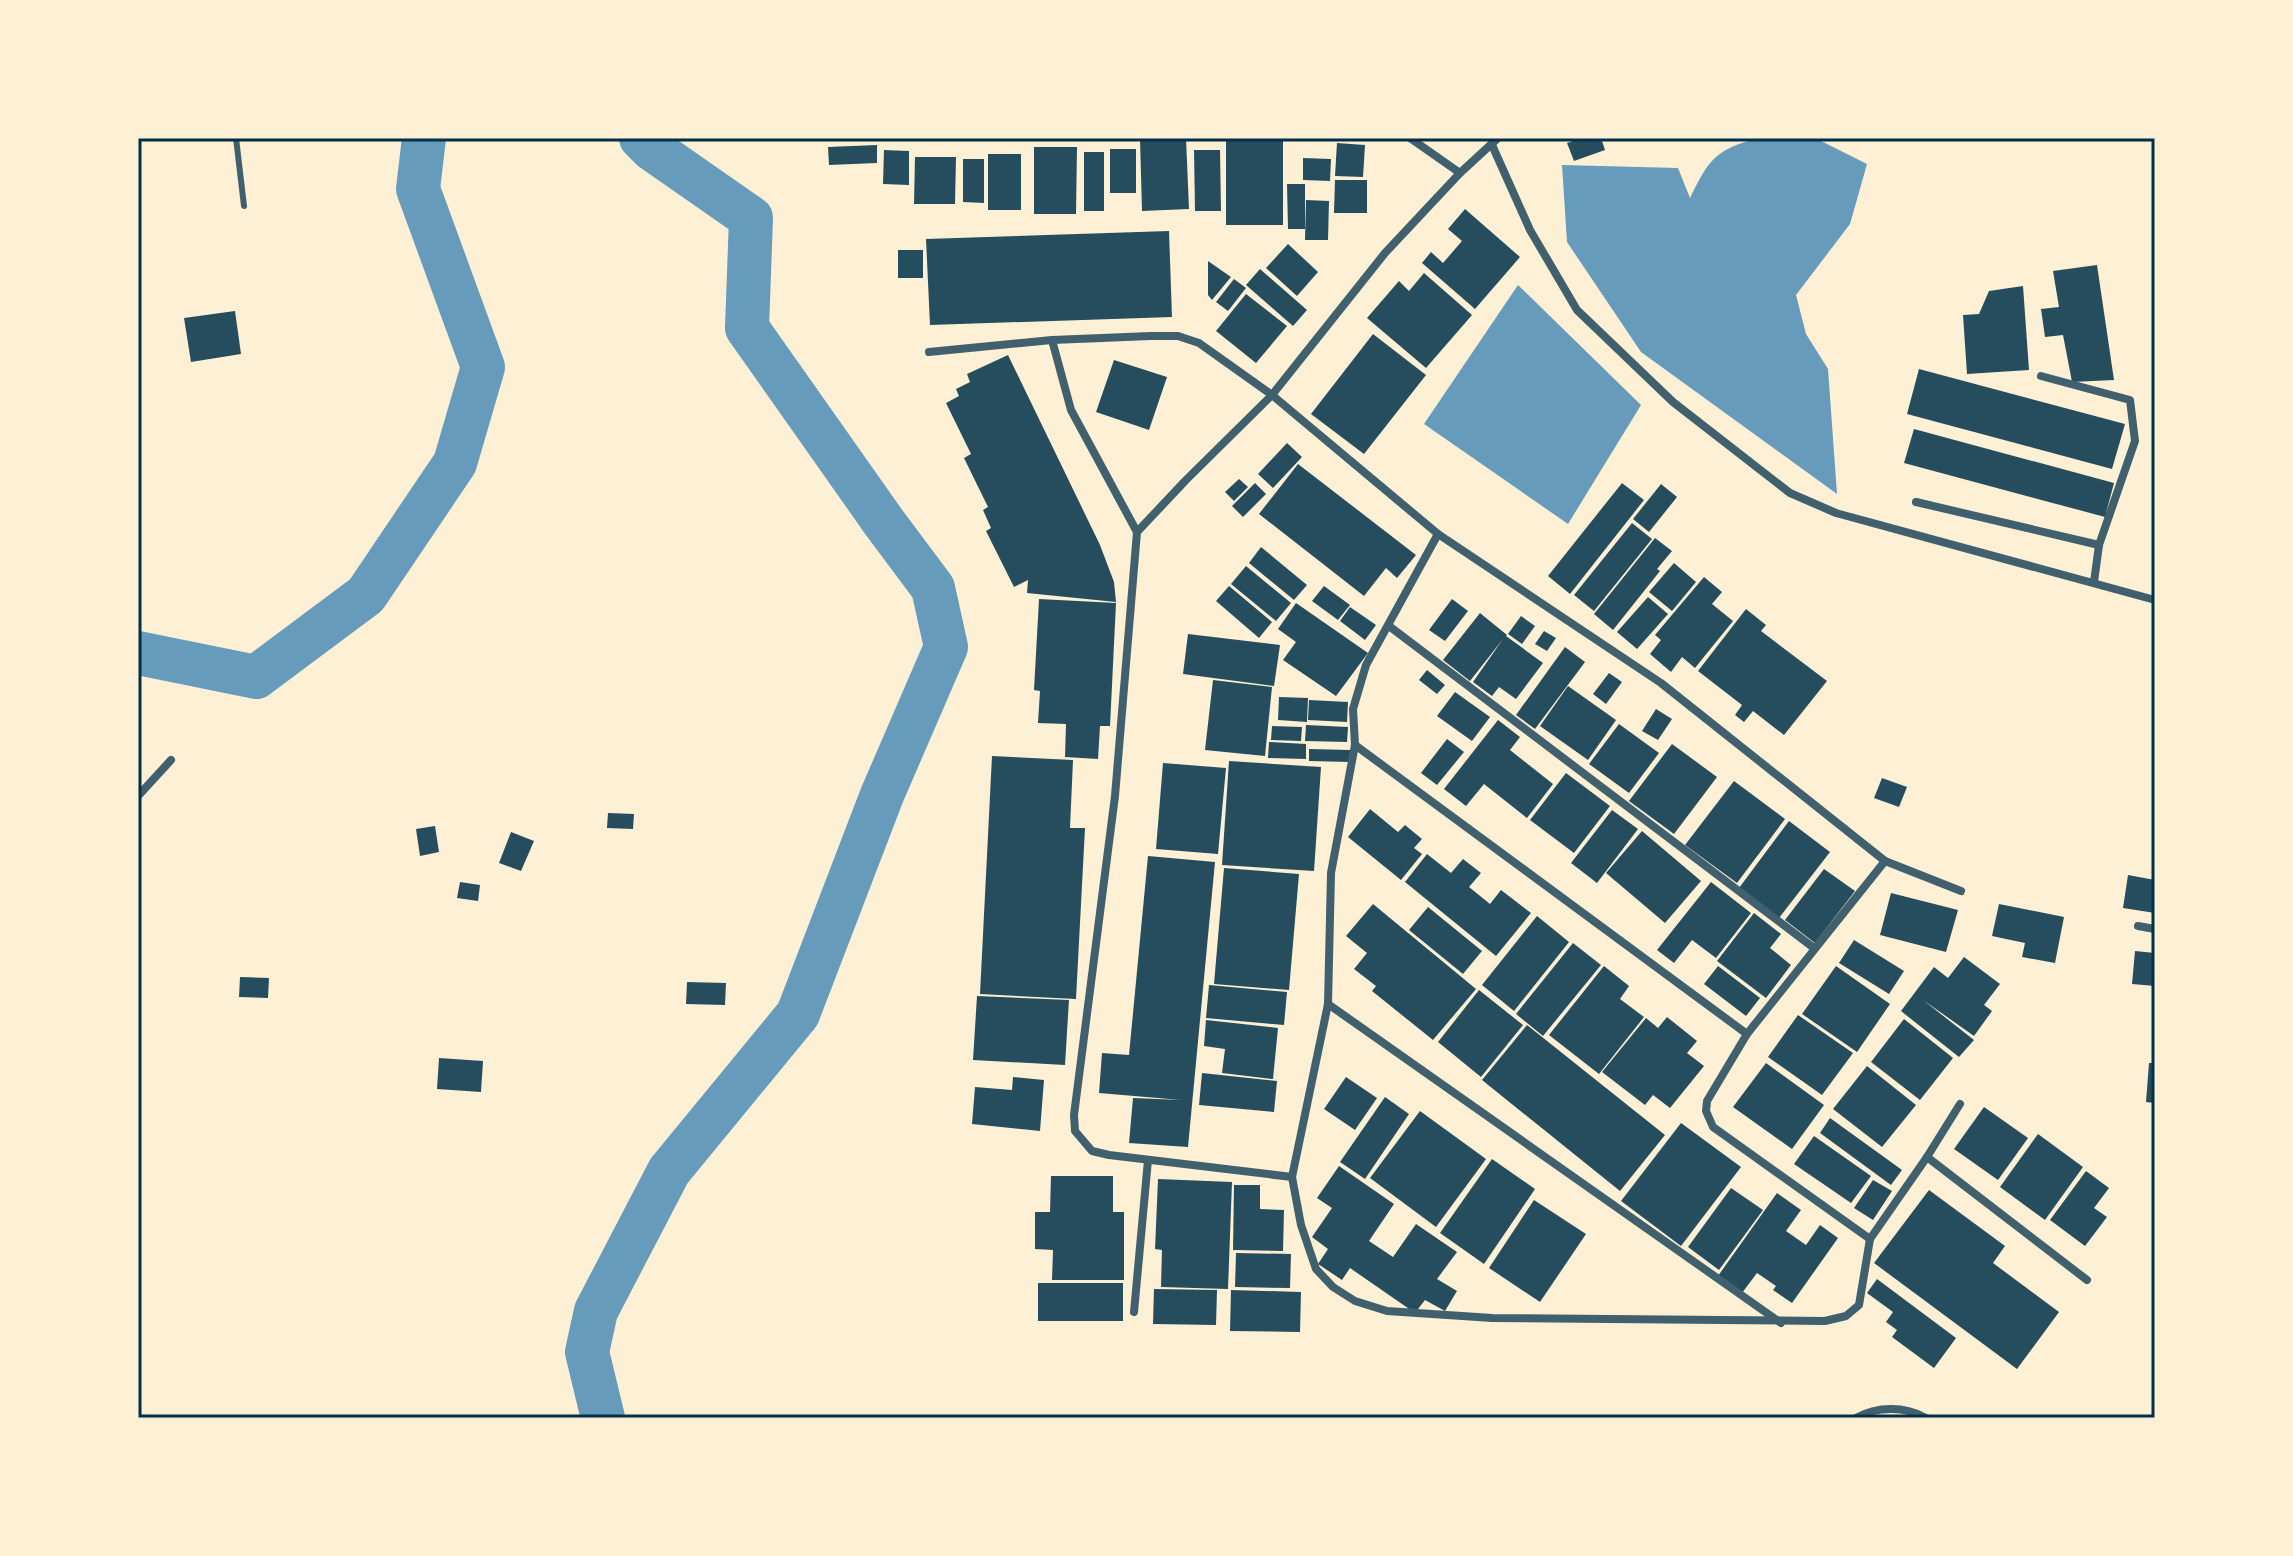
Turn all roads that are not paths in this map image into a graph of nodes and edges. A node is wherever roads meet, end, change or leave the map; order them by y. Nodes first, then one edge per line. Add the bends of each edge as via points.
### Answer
1 (236, 138) edge
2 (1410, 138) edge
3 (1495, 141) edge
4 (1460, 173) junction
5 (244, 206) dead end
6 (1052, 340) junction
7 (929, 352) dead end
8 (2041, 376) dead end
9 (1272, 395) junction
10 (1916, 502) dead end
11 (1137, 532) junction
12 (1438, 534) junction
13 (2099, 545) junction
14 (2094, 582) junction
15 (2155, 600) edge
16 (1389, 626) junction
17 (1355, 745) junction
18 (171, 760) dead end
19 (138, 796) edge
20 (1885, 861) junction
21 (1961, 891) dead end
22 (2138, 926) dead end
23 (2155, 929) edge
24 (1814, 948) junction
25 (1328, 1004) junction
26 (1747, 1034) junction
27 (1960, 1104) dead end
28 (1927, 1157) junction
29 (1148, 1160) junction
30 (1292, 1177) junction
31 (1870, 1239) junction
32 (2087, 1280) dead end
33 (1134, 1312) dead end
34 (1782, 1323) junction
35 (1856, 1418) edge
36 (1926, 1418) edge

1 - 5 lane
2 - 4 street
3 - 4 street
3 - 14 street via 1530,230 1577,310 1673,402 1790,493 1836,513
4 - 9 street via 1385,253
6 - 7 street
6 - 9 street via 1178,336 1199,343
6 - 11 street via 1071,410
8 - 13 street via 2130,400 2135,441
9 - 11 street
9 - 12 street
10 - 13 street
11 - 29 street via 1115,796 1074,1115 1080,1141 1092,1151
12 - 16 street
12 - 20 street via 1661,683
13 - 14 street
14 - 15 street
16 - 17 street via 1366,665 1353,709
16 - 24 street
17 - 25 street via 1331,873
17 - 26 street
18 - 19 street
20 - 21 street
20 - 24 street
22 - 23 street
24 - 26 street
25 - 30 street
25 - 34 street
26 - 31 street via 1707,1101 1709,1121
27 - 28 street
28 - 31 street
28 - 32 street
29 - 30 street
29 - 33 street
30 - 34 street via 1316,1269 1355,1301 1387,1311
31 - 34 street via 1855,1310 1825,1321
35 - 36 street via 1885,1409

